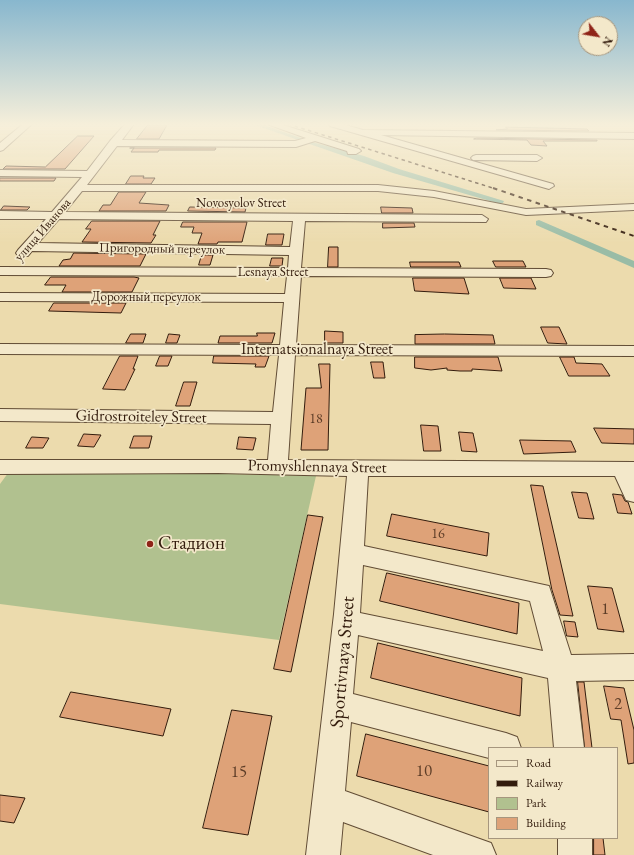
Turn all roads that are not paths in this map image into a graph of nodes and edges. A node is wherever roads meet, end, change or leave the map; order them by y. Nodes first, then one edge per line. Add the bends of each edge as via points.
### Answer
1 (97, 164) edge
2 (476, 164) edge
3 (0, 173) edge
4 (90, 174) junction
5 (549, 186) dead end
6 (77, 190) junction
7 (634, 207) edge
8 (0, 215) edge
9 (54, 215) junction
10 (299, 217) junction
11 (482, 219) dead end
12 (28, 248) junction
13 (296, 251) junction
14 (294, 272) junction
15 (546, 273) dead end
16 (2, 274) edge
17 (0, 297) edge
18 (292, 298) junction
19 (0, 349) edge
20 (287, 350) junction
21 (634, 351) edge
22 (0, 415) edge
23 (281, 418) junction
24 (0, 467) edge
25 (277, 467) junction
26 (358, 469) junction
27 (628, 469) edge
28 (634, 494) edge
29 (353, 553) junction
30 (346, 621) junction
31 (634, 667) edge
32 (562, 668) junction
33 (340, 705) junction
34 (502, 747) edge
35 (569, 747) edge
36 (328, 801) junction
37 (575, 839) edge
38 (323, 855) edge
39 (479, 855) edge
40 (576, 855) edge

1 - 4 street, улица Иванова
2 - 5 street
3 - 4 street
4 - 6 street, улица Иванова
6 - 7 street via 419,192 526,212
6 - 9 street, улица Иванова
8 - 9 street, Novosyolov Street
9 - 10 street, Novosyolov Street
9 - 12 street, улица Иванова
10 - 11 street, Novosyolov Street
10 - 13 street
12 - 13 street, Пригородный переулок
12 - 16 street, улица Иванова
13 - 14 street
14 - 15 street, Lesnaya Street
14 - 16 street, Lesnaya Street
14 - 18 street
17 - 18 street, Дорожный переулок
18 - 20 street
19 - 20 street, Internatsionalnaya Street
20 - 21 street, Internatsionalnaya Street
20 - 23 street
22 - 23 street, Gidrostroiteley Street
23 - 25 street
24 - 25 street, Promyshlennaya Street
25 - 26 street, Promyshlennaya Street
26 - 27 street, Promyshlennaya Street
26 - 29 street, Sportivnaya Street
27 - 28 street
29 - 30 street, Sportivnaya Street
29 - 32 street via 540,593
30 - 32 street
30 - 33 street, Sportivnaya Street
31 - 32 street
32 - 35 street
33 - 34 street
33 - 36 street, Sportivnaya Street
36 - 38 street, Sportivnaya Street
36 - 39 street
37 - 40 street

